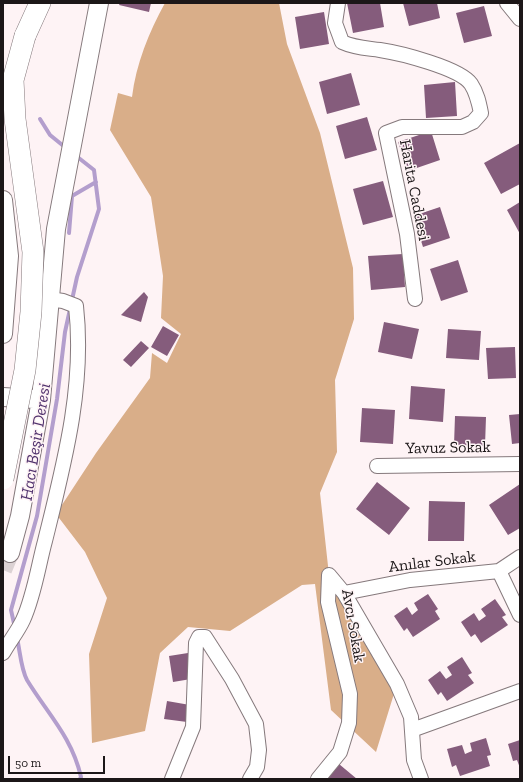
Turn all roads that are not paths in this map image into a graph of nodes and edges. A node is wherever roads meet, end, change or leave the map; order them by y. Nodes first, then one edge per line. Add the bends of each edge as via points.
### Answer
1 (40, 3) edge
2 (99, 3) edge
3 (338, 3) edge
4 (507, 3) edge
5 (520, 19) edge
6 (3, 200) edge
7 (415, 300) dead end
8 (63, 302) junction
9 (3, 334) edge
10 (3, 397) edge
11 (40, 400) junction
12 (520, 464) edge
13 (377, 466) dead end
14 (3, 479) edge
15 (10, 553) tunnel mouth
16 (520, 557) edge
17 (498, 571) junction
18 (344, 593) junction
19 (520, 615) edge
20 (3, 653) edge
21 (520, 691) edge
22 (412, 730) junction
23 (172, 779) edge
24 (250, 779) edge
25 (318, 779) edge
26 (421, 779) edge

1 - 14 highway, bridge via 25,36 13,80 15,119 33,252 31,312 25,370
2 - 8 main road via 56,229
3 - 7 street, Harita Caddesi via 335,23 342,42 353,47 381,50 437,65 470,83 478,98 480,113 473,122 462,127 402,127 386,133 407,234
4 - 5 street
6 - 9 main road via 9,256
8 - 11 main road
8 - 20 street via 79,333 79,370 72,413 59,482 23,621
10 - 11 main road
11 - 15 main road via 20,516
12 - 13 street, Yavuz Sokak
16 - 17 street, Anılar Sokak
17 - 18 street, Anılar Sokak via 410,580
17 - 19 street
18 - 22 street, Avcı Sokak via 397,684 411,717
18 - 25 street, Avcı Sokak via 328,575 328,602 350,694 349,723 340,752
21 - 22 street
22 - 26 street, Avcı Sokak via 414,760
23 - 24 street via 193,726 196,643 199,637 205,637 232,679 256,724 259,750 257,767

